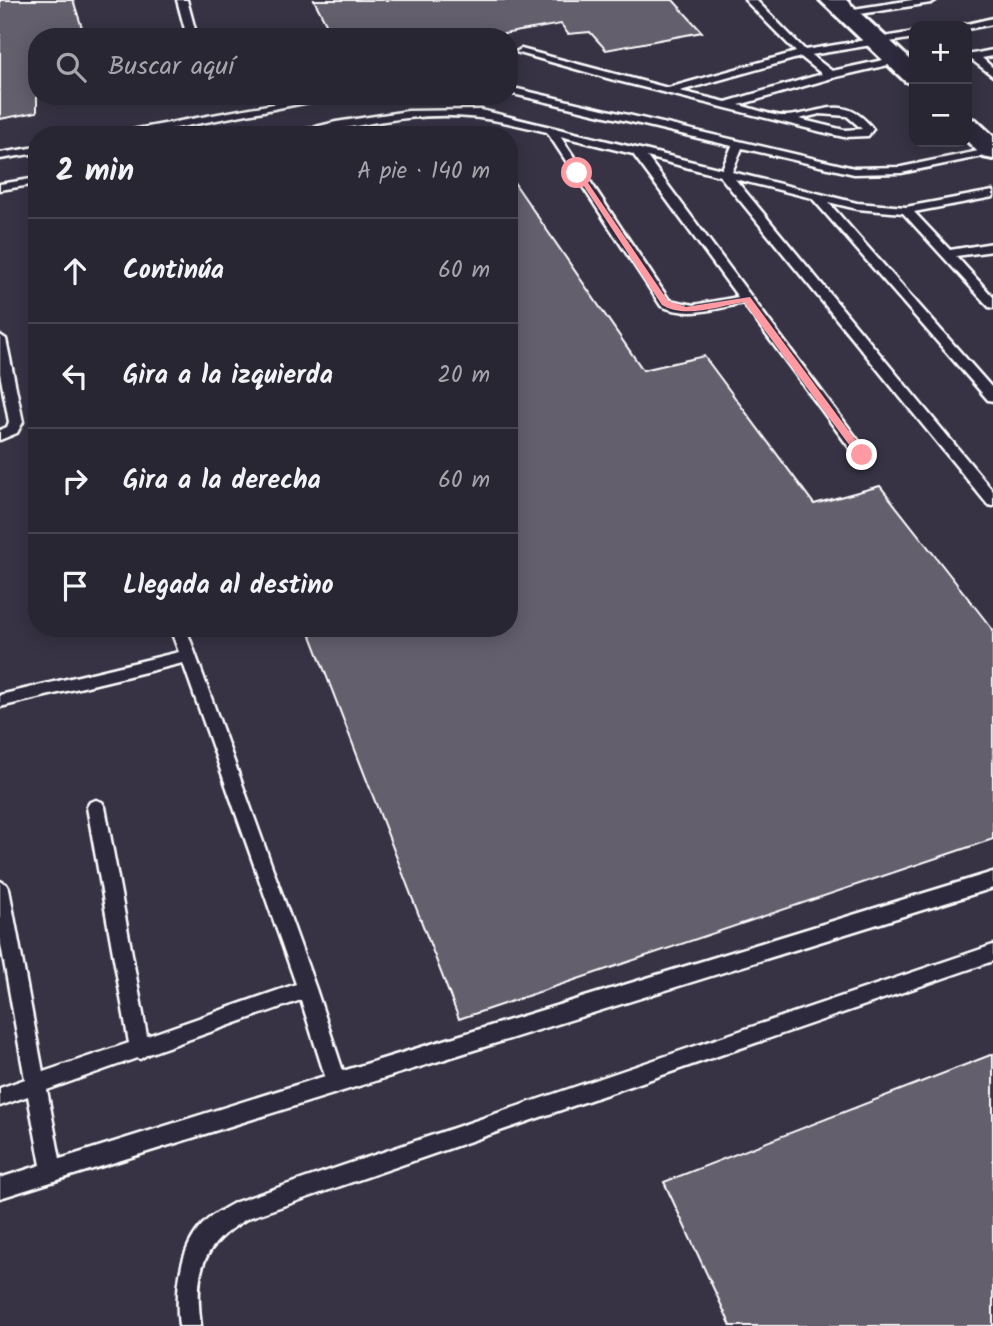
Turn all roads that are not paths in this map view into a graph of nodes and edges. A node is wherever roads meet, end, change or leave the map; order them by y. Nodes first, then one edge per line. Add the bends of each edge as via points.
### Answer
1 (182, 0) edge
2 (750, 0) edge
3 (931, 0) edge
4 (840, 7) edge
5 (993, 21) edge
6 (972, 25) edge
7 (190, 28) edge
8 (909, 36) edge
9 (878, 41) junction
10 (521, 52) dead end
11 (993, 53) edge
12 (803, 54) junction
13 (972, 57) edge
14 (972, 58) edge
15 (908, 69) edge
16 (993, 73) edge
17 (830, 75) junction
18 (668, 91) junction
19 (518, 92) edge
20 (286, 105) edge
21 (725, 105) junction
22 (787, 119) junction
23 (170, 126) edge
24 (338, 126) edge
25 (551, 131) junction
26 (972, 131) edge
27 (738, 145) junction
28 (28, 151) edge
29 (993, 151) edge
30 (637, 152) junction
31 (0, 156) edge
32 (725, 174) junction
33 (28, 182) edge
34 (0, 187) edge
35 (993, 194) edge
36 (816, 195) junction
37 (906, 210) junction
38 (993, 247) edge
39 (947, 254) junction
40 (746, 299) junction
41 (993, 304) edge
42 (0, 339) edge
43 (993, 397) edge
44 (0, 435) edge
45 (862, 455) dead end
46 (993, 501) edge
47 (181, 637) edge
48 (186, 656) junction
49 (0, 701) edge
50 (96, 807) dead end
51 (993, 880) edge
52 (0, 889) edge
53 (993, 953) edge
54 (307, 989) junction
55 (140, 1050) junction
56 (337, 1082) junction
57 (36, 1086) junction
58 (0, 1097) edge
59 (52, 1172) junction
60 (0, 1188) edge
61 (190, 1326) edge

1 - 7 lane
2 - 12 lane
3 - 4 lane
4 - 9 street
5 - 6 lane
8 - 9 lane
9 - 12 lane
9 - 15 street
10 - 18 lane
11 - 13 lane
12 - 17 lane
12 - 18 lane
14 - 16 lane
15 - 17 lane
17 - 21 lane
18 - 21 lane
19 - 27 lane
20 - 23 lane
21 - 22 lane
22 - 22 lane via 838,108 868,129 860,134
24 - 25 lane via 450,110
25 - 30 lane
25 - 40 lane via 665,303 686,309
26 - 29 street
27 - 29 lane via 866,172 901,170
27 - 32 lane
28 - 31 lane
30 - 32 lane
30 - 40 lane
32 - 36 lane
32 - 46 lane
33 - 34 lane
35 - 37 lane
36 - 37 lane via 856,206
36 - 43 lane
37 - 39 lane
38 - 39 lane
39 - 41 lane
40 - 45 lane
42 - 44 lane via 16,422 12,430
47 - 48 lane
48 - 49 lane
48 - 54 lane
50 - 55 lane
51 - 56 lane
52 - 57 lane
53 - 61 lane via 243,1209 207,1234 191,1272
54 - 55 lane
54 - 56 lane
55 - 57 lane
56 - 59 lane
57 - 58 lane
57 - 59 lane
59 - 60 lane

